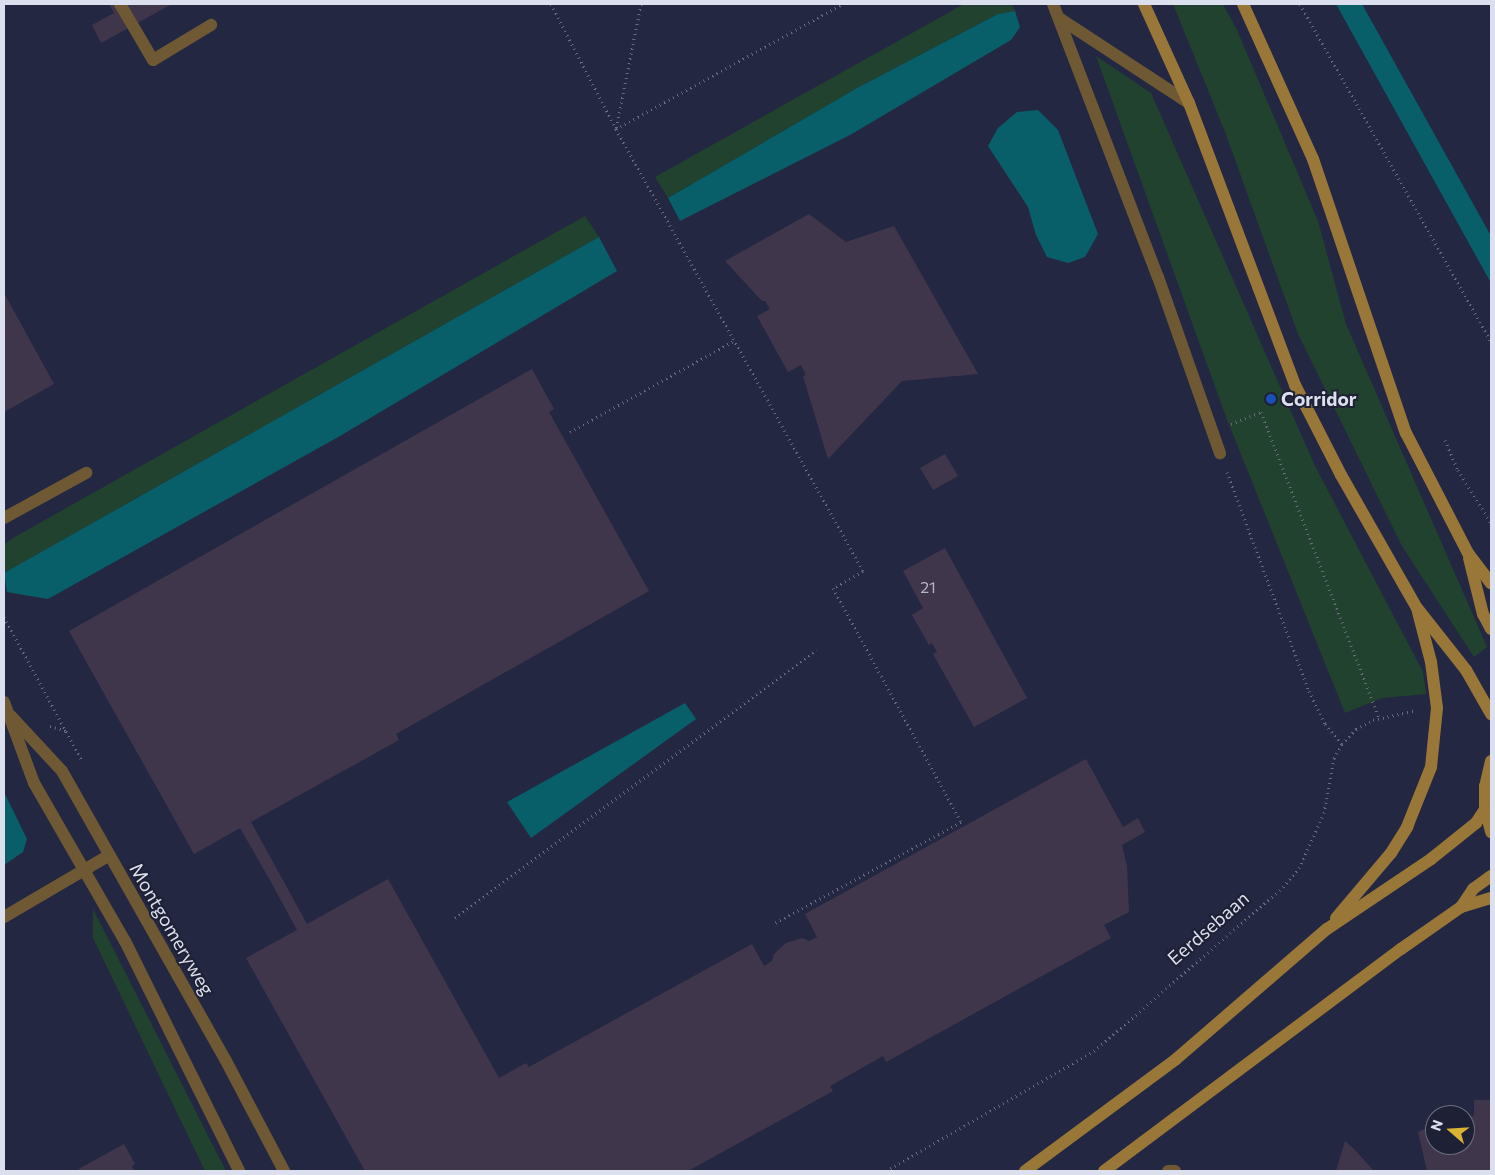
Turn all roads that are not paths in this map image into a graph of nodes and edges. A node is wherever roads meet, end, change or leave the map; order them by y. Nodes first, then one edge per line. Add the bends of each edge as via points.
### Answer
1 (120, 4) edge
2 (1053, 4) edge
3 (1144, 4) edge
4 (1243, 4) edge
5 (1059, 18) junction
6 (211, 25) dead end
7 (1189, 103) junction
8 (1220, 453) road end
9 (86, 473) dead end
10 (4, 518) edge
11 (1468, 553) junction
12 (1491, 582) edge
13 (1417, 608) junction
14 (1491, 629) edge
15 (4, 702) edge
16 (1491, 714) edge
17 (11, 716) junction
18 (1491, 761) edge
19 (1484, 809) junction
20 (1491, 832) edge
21 (108, 856) junction
22 (82, 871) junction
23 (1491, 876) edge
24 (1491, 898) edge
25 (1461, 907) junction
26 (4, 916) edge
27 (1327, 930) junction
28 (239, 1171) edge
29 (284, 1171) edge
30 (1025, 1171) edge
31 (1104, 1171) edge
32 (1168, 1171) edge
33 (1175, 1171) edge

1 - 6 street via 152,60
2 - 5 street
3 - 7 main road
4 - 11 main road via 1314,159 1406,433
5 - 7 street
5 - 8 street via 1158,277
7 - 13 main road via 1295,385 1341,475
9 - 10 street
11 - 12 main road
11 - 14 main road via 1483,614
13 - 16 main road via 1466,670
13 - 27 main road via 1431,662 1437,708 1431,767 1407,827 1391,853
15 - 17 street, Montgomeryweg
17 - 21 street, Montgomeryweg via 62,771
17 - 22 street, Montgomeryweg via 34,783
18 - 19 main road
19 - 20 main road
19 - 27 main road via 1476,823 1431,859
21 - 22 street
21 - 29 street, Montgomeryweg via 225,1059
22 - 26 street
22 - 28 street, Montgomeryweg via 125,941
23 - 25 main road via 1472,889
24 - 25 main road
25 - 31 main road via 1255,1056
27 - 30 main road via 1175,1060
32 - 33 street

